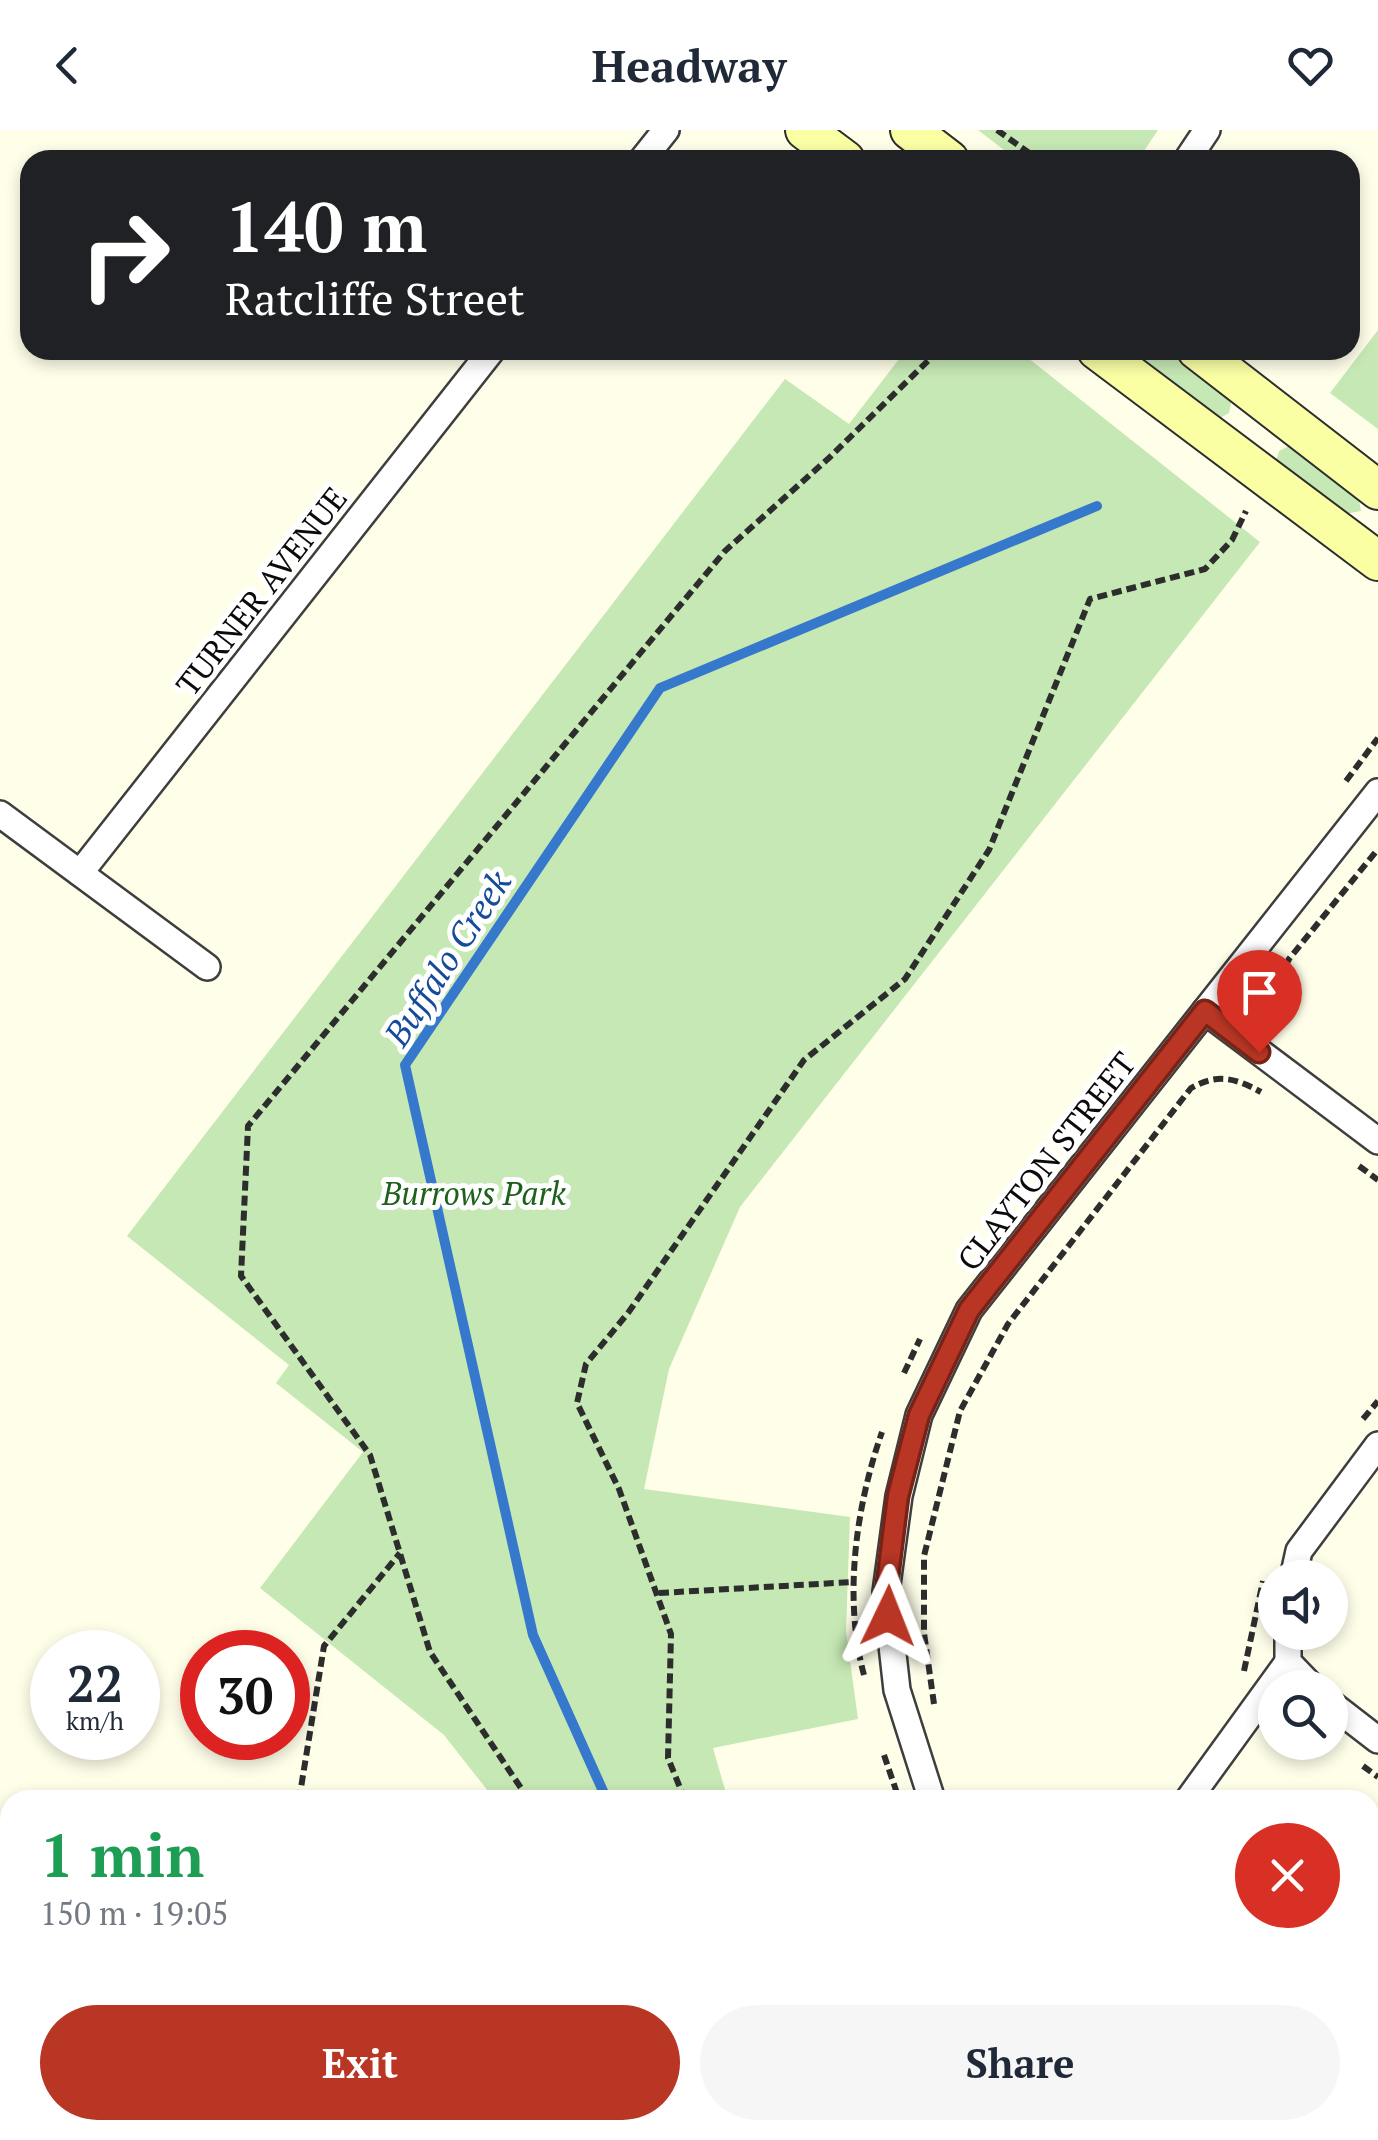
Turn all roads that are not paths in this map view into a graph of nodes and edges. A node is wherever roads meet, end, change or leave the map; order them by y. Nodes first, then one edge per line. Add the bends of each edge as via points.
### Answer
1 (666, 130) edge
2 (805, 130) edge
3 (910, 130) edge
4 (650, 150) edge
5 (832, 150) edge
6 (936, 150) edge
7 (484, 360) edge
8 (1110, 360) edge
9 (1210, 360) edge
10 (1378, 490) edge
11 (1377, 560) edge
12 (1378, 792) edge
13 (0, 814) edge
14 (80, 873) junction
15 (208, 967) dead end
16 (1205, 1011) junction
17 (1378, 1141) edge
18 (1378, 1445) edge
19 (1297, 1560) edge
20 (1288, 1650) edge
21 (1288, 1662) junction
22 (1295, 1670) edge
23 (1348, 1717) edge
24 (1378, 1740) edge
25 (929, 1790) edge
26 (1195, 1790) edge

1 - 4 street
2 - 5 street
3 - 6 street
7 - 14 street, TURNER AVENUE
8 - 11 street
9 - 10 street
12 - 16 street, CLAYTON STREET
13 - 14 street
14 - 15 street
16 - 17 street
16 - 25 street, CLAYTON STREET via 969,1310 919,1415 898,1496 886,1592 897,1690
18 - 19 street
20 - 21 street
21 - 22 street
21 - 26 street
23 - 24 street

